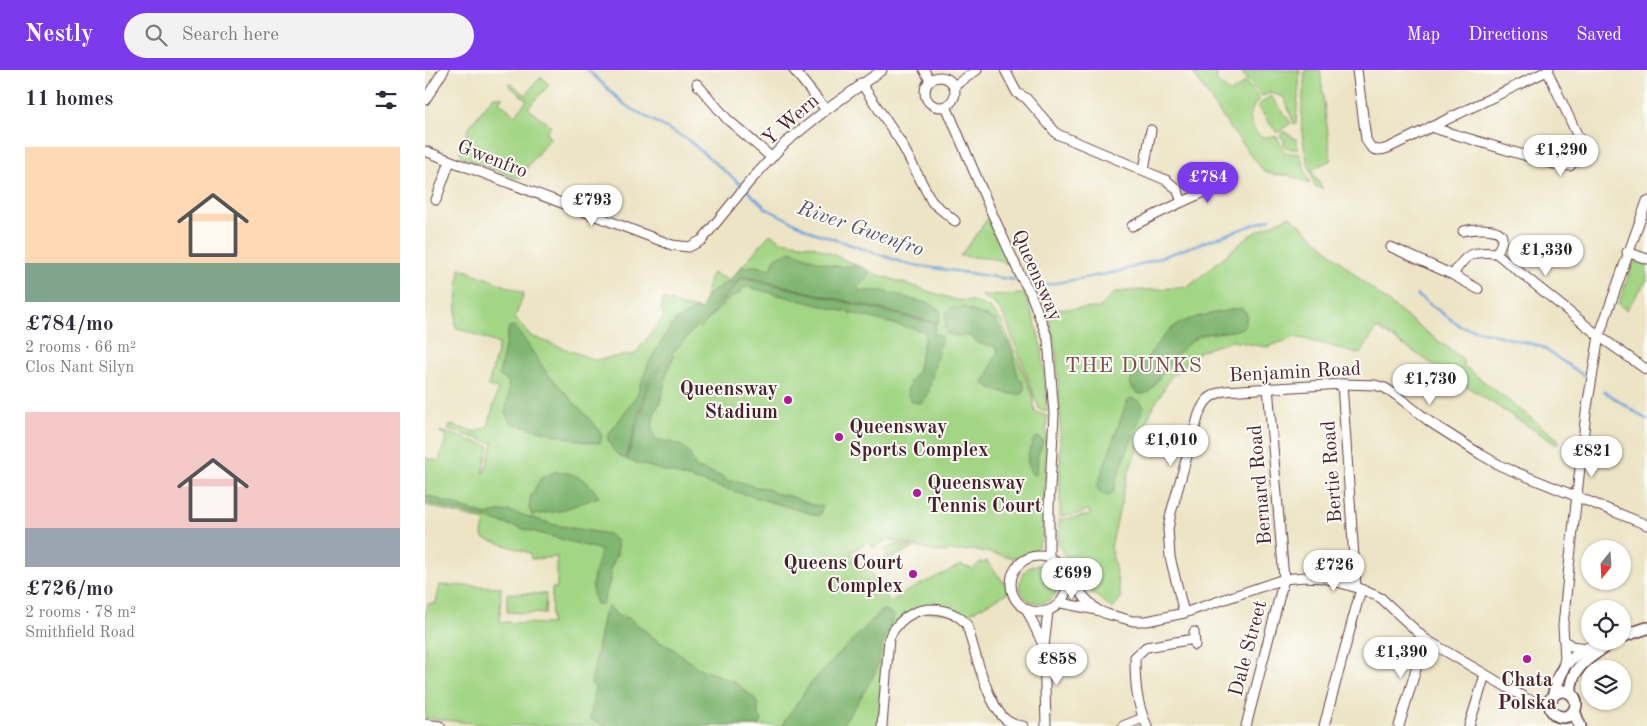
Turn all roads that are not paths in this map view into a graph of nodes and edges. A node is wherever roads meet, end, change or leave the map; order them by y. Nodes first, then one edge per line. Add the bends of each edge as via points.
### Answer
1 (443, 70) edge
2 (794, 70) edge
3 (882, 70) edge
4 (924, 70) edge
5 (977, 70) edge
6 (1005, 70) edge
7 (1357, 70) edge
8 (1548, 70) edge
9 (931, 80) junction
10 (861, 83) junction
11 (697, 84) dead end
12 (954, 86) junction
13 (425, 100) edge
14 (945, 106) junction
15 (826, 110) junction
16 (1430, 128) junction
17 (1151, 130) dead end
18 (425, 151) edge
19 (771, 157) junction
20 (450, 161) junction
21 (1145, 170) junction
22 (749, 181) joint
23 (1223, 184) dead end
24 (436, 200) dead end
25 (1647, 201) edge
26 (1182, 202) junction
27 (955, 221) dead end
28 (1132, 226) dead end
29 (1463, 230) dead end
30 (1391, 247) dead end
31 (1627, 252) junction
32 (1496, 253) junction
33 (1647, 260) edge
34 (1453, 275) junction
35 (1477, 289) dead end
36 (1599, 336) junction
37 (1647, 370) edge
38 (1342, 384) junction
39 (1268, 387) junction
40 (1578, 496) junction
41 (1647, 525) edge
42 (1049, 558) junction
43 (1065, 573) junction
44 (1284, 580) junction
45 (1359, 588) junction
46 (1061, 603) junction
47 (1027, 610) junction
48 (1097, 610) junction
49 (1049, 611) junction
50 (1184, 613) junction
51 (1647, 628) edge
52 (1631, 633) edge
53 (1194, 639) dead end
54 (1425, 639) junction
55 (1563, 640) junction
56 (1044, 647) junction
57 (1581, 647) edge
58 (1585, 650) edge
59 (1600, 650) edge
60 (1563, 666) junction
61 (1485, 675) junction
62 (1571, 692) junction
63 (1554, 693) junction
64 (1549, 704) junction
65 (1574, 711) junction
66 (1556, 715) junction
67 (1145, 722) edge
68 (425, 724) edge
69 (440, 726) edge
70 (882, 726) edge
71 (1023, 726) edge
72 (1046, 726) edge
73 (1123, 726) edge
74 (1246, 726) edge
75 (1325, 726) edge
76 (1399, 726) edge
77 (1469, 726) edge
78 (1563, 726) edge
79 (1580, 726) edge

1 - 13 street
2 - 15 street
3 - 10 street, Y Wern
4 - 9 street
5 - 12 street
6 - 21 street via 1017,93 1026,98 1057,134
7 - 16 street via 1366,140 1371,149 1388,148
8 - 16 street
8 - 16 street via 1581,143 1580,155 1570,166
9 - 12 street via 943,77
9 - 14 street via 925,88 926,98 936,107
10 - 15 street, Y Wern
10 - 27 street via 900,141 932,202
11 - 19 street via 727,119
12 - 14 street via 953,100
14 - 42 street, Queensway via 994,220 1030,292 1048,339 1054,414
15 - 19 street, Y Wern
17 - 21 street
18 - 20 street, Gwenfro
19 - 22 street, Y Wern
20 - 22 street, Gwenfro via 680,247 689,247 702,240
20 - 24 street
21 - 26 street via 1177,189
23 - 26 street
25 - 31 street
26 - 28 street
29 - 32 street via 1484,229 1500,233 1503,240
30 - 34 street
31 - 33 street
31 - 36 street
32 - 34 street via 1479,251 1470,254
32 - 36 street
34 - 35 street
36 - 37 street
36 - 40 street
38 - 39 street, Benjamin Road
38 - 40 street, Benjamin Road via 1365,383 1385,388 1431,422 1501,466
38 - 45 street, Bertie Road
39 - 44 street, Bernard Road
39 - 50 street, Benjamin Road via 1213,395 1204,402 1199,414 1168,529 1170,557
40 - 41 street, Benjamin Road
40 - 55 street
42 - 43 street via 1056,561
42 - 47 street via 1024,560 1013,574 1011,591 1014,599
43 - 46 street via 1067,589
43 - 48 street
44 - 45 street via 1324,578
44 - 50 street
44 - 74 street, Dale Street
45 - 54 street via 1381,598
45 - 75 street, Bertie Road
46 - 48 street
46 - 49 street
47 - 49 street
47 - 56 street
48 - 50 street via 1133,621
49 - 56 street
51 - 52 main road
53 - 67 street via 1146,647 1135,657 1135,688
54 - 61 street
54 - 76 street
55 - 57 street via 1571,646
55 - 60 street
56 - 72 street
58 - 60 main road
59 - 62 main road via 1584,661 1573,674
60 - 63 main road
61 - 64 street via 1527,698
61 - 77 street
62 - 63 main road
62 - 65 main road via 1576,700
63 - 64 main road
64 - 66 main road
65 - 66 main road via 1568,716
65 - 79 main road
66 - 78 main road
67 - 73 street
68 - 69 street
70 - 71 street via 889,638 893,628 908,615 929,608 961,618 967,625 988,689 1000,712 1011,723

